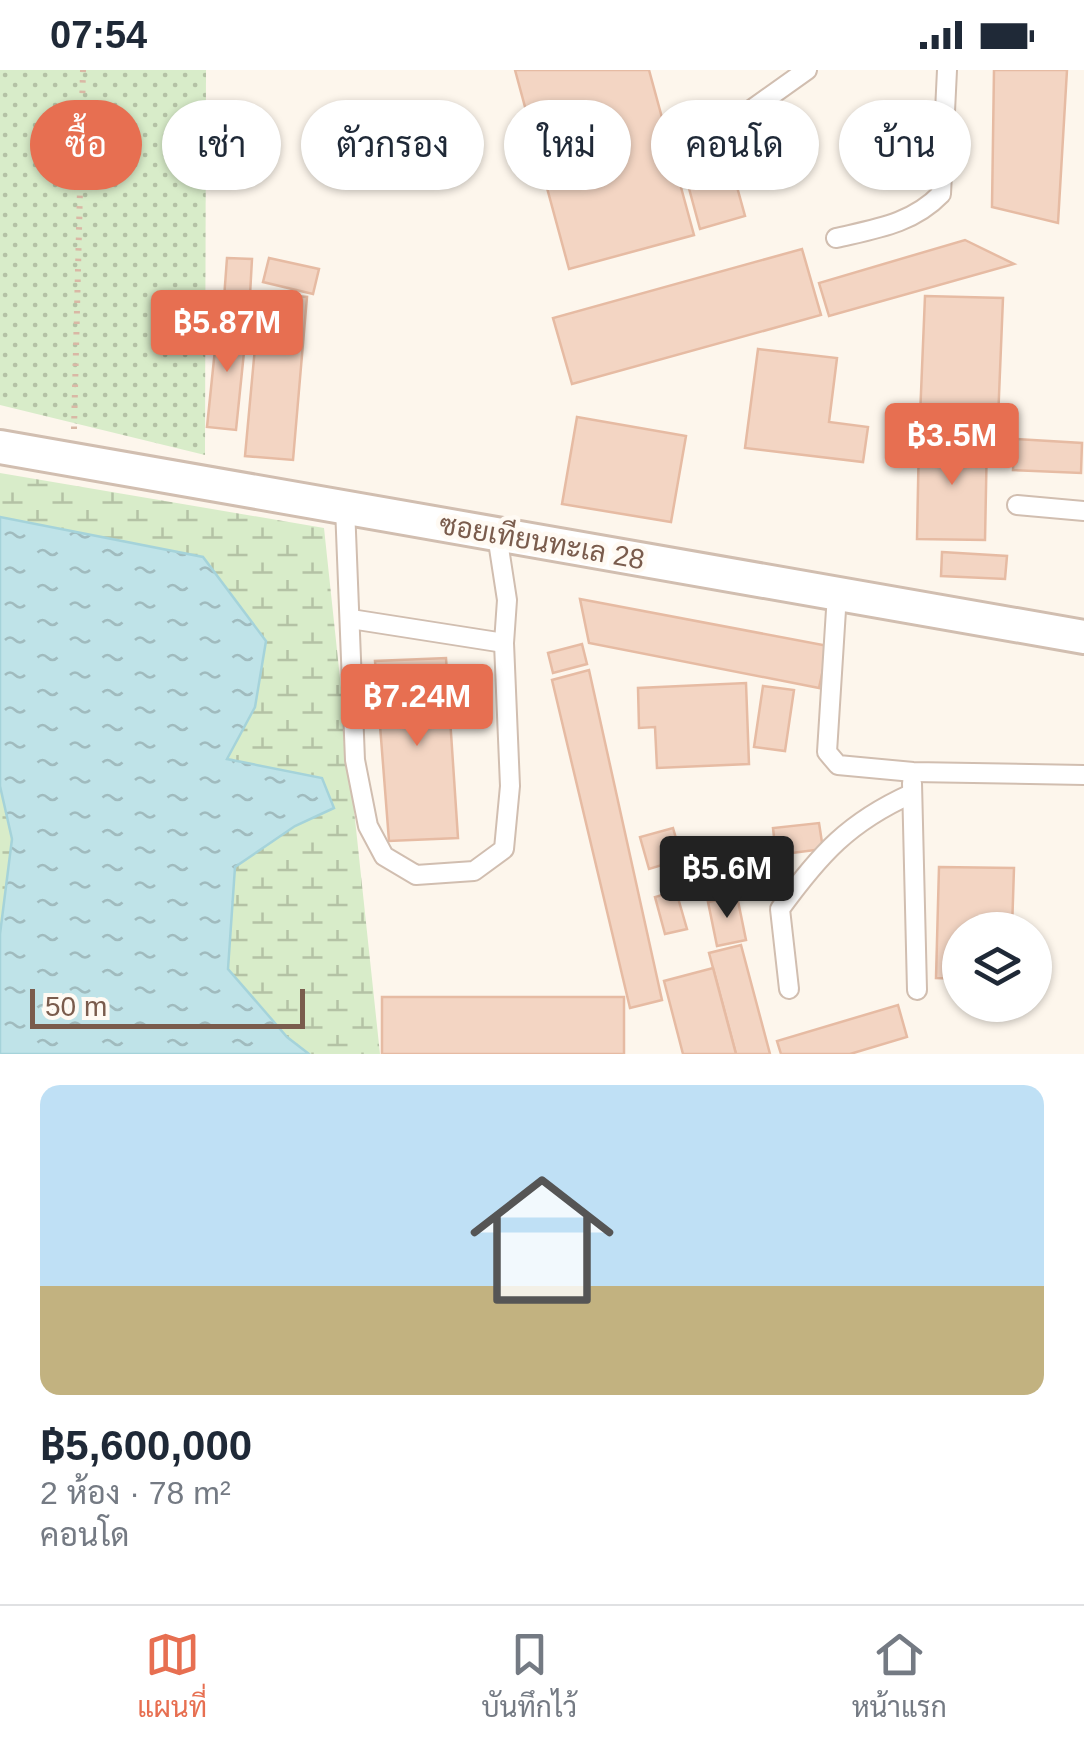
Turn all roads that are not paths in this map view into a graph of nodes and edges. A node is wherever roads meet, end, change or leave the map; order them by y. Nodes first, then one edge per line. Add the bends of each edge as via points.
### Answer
1 (807, 70) edge
2 (947, 70) edge
3 (765, 100) edge
4 (836, 238) dead end
5 (0, 447) edge
6 (1017, 505) dead end
7 (345, 508) junction
8 (1084, 511) edge
9 (498, 534) junction
10 (837, 594) junction
11 (351, 619) junction
12 (1084, 637) edge
13 (504, 642) junction
14 (913, 772) junction
15 (1084, 775) edge
16 (912, 794) junction
17 (789, 989) dead end
18 (917, 990) dead end

1 - 3 lane
2 - 4 lane via 941,194 893,225
5 - 7 street, ซอยเทียนทะเล 28
6 - 8 lane
7 - 9 street, ซอยเทียนทะเล 28
7 - 11 lane
9 - 10 street, ซอยเทียนทะเล 28
9 - 13 lane via 507,600
10 - 12 street, ซอยเทียนทะเล 28
10 - 14 lane via 826,752 838,765
11 - 13 lane
11 - 13 lane via 354,760 368,826 384,856 416,875 474,871 504,850 510,786
14 - 15 lane
14 - 16 lane
16 - 17 lane via 870,812 829,848 780,910
16 - 18 lane

